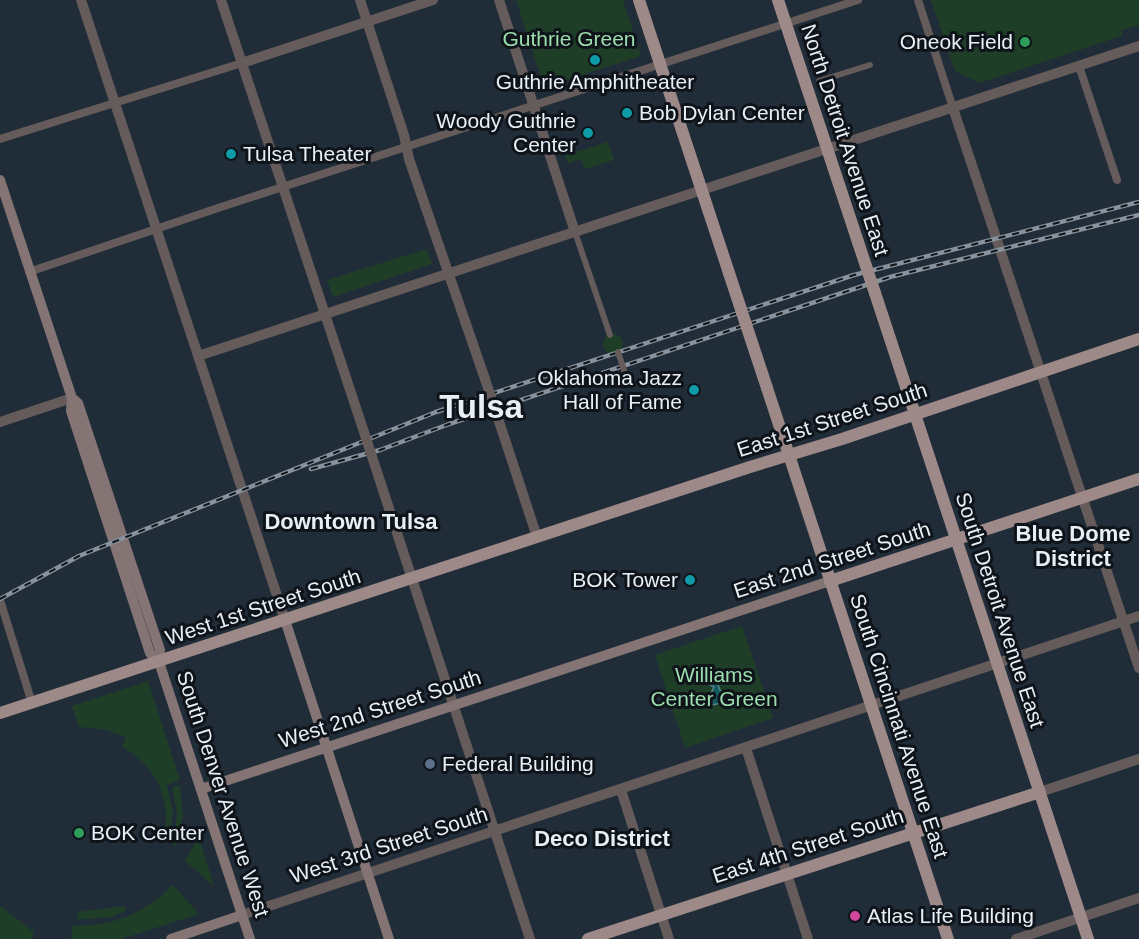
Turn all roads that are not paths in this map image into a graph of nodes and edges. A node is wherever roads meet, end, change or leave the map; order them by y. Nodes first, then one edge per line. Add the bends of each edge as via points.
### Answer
1 (81, 0) edge
2 (221, 0) edge
3 (360, 0) edge
4 (433, 0) edge
5 (499, 0) edge
6 (639, 0) edge
7 (778, 0) edge
8 (858, 0) edge
9 (918, 0) edge
10 (367, 23) junction
11 (786, 24) junction
12 (1139, 46) edge
13 (242, 63) junction
14 (660, 64) junction
15 (870, 65) dead end
16 (1079, 66) junction
17 (819, 81) dead end
18 (115, 103) junction
19 (534, 106) junction
20 (953, 108) junction
21 (0, 139) edge
22 (406, 146) junction
23 (828, 149) junction
24 (0, 180) edge
25 (1117, 180) dead end
26 (282, 188) junction
27 (701, 190) junction
28 (155, 229) junction
29 (575, 232) junction
30 (29, 272) junction
31 (448, 273) junction
32 (875, 293) joint
33 (324, 314) junction
34 (610, 335) dead end
35 (1139, 339) edge
36 (618, 352) dead end
37 (198, 356) junction
38 (1041, 371) junction
39 (626, 376) dead end
40 (72, 398) junction
41 (915, 415) junction
42 (0, 422) edge
43 (789, 455) junction
44 (1139, 479) edge
45 (1083, 498) junction
46 (537, 537) junction
47 (956, 539) junction
48 (411, 579) junction
49 (830, 581) junction
50 (0, 601) edge
51 (1139, 616) edge
52 (285, 620) junction
53 (1123, 621) junction
54 (159, 662) junction
55 (997, 663) junction
56 (572, 666) joint
57 (1139, 668) edge
58 (32, 703) junction
59 (452, 705) junction
60 (872, 706) junction
61 (0, 713) edge
62 (326, 747) junction
63 (746, 748) junction
64 (1139, 759) edge
65 (201, 789) junction
66 (621, 790) junction
67 (1040, 792) junction
68 (495, 831) junction
69 (914, 832) junction
70 (367, 872) junction
71 (787, 873) junction
72 (1139, 898) edge
73 (242, 915) junction
74 (661, 915) junction
75 (1081, 918) junction
76 (171, 939) edge
77 (250, 939) edge
78 (389, 939) edge
79 (530, 939) edge
80 (588, 939) edge
81 (669, 939) edge
82 (808, 939) edge
83 (948, 939) edge
84 (1016, 939) edge
85 (1088, 939) edge

1 - 18 street
2 - 13 street
3 - 10 street
4 - 10 street
5 - 19 street
6 - 14 main road, South Cincinnati Avenue East
7 - 11 main road, North Detroit Avenue East
8 - 11 street
9 - 20 street
10 - 13 street
10 - 22 street
11 - 14 street
11 - 23 main road, North Detroit Avenue East
12 - 16 street
13 - 18 street
13 - 26 street
14 - 19 street
14 - 27 main road, South Cincinnati Avenue East
15 - 17 street
16 - 20 street
16 - 25 street
18 - 21 street
18 - 28 street
19 - 22 street
19 - 29 street
20 - 23 street
20 - 38 street
22 - 26 street
22 - 31 street
23 - 27 street
23 - 32 main road, North Detroit Avenue East, bridge
24 - 30 main road, South Denver Avenue West
26 - 28 street
26 - 33 street
27 - 29 street
27 - 43 main road, South Cincinnati Avenue East, bridge
28 - 30 street
28 - 37 street
29 - 31 street
29 - 34 street
30 - 40 main road, South Denver Avenue West
31 - 33 street
31 - 46 street, bridge
32 - 41 main road, South Detroit Avenue East
33 - 37 street
33 - 48 street, bridge
35 - 38 main road, East 1st Street South
36 - 39 street, bridge
37 - 52 street
38 - 41 main road, East 1st Street South
38 - 45 street
40 - 42 street
40 - 54 main road, South Denver Avenue West via 78,404 143,616 160,650
41 - 43 main road, East 1st Street South
41 - 47 main road, South Detroit Avenue East
43 - 46 main road, East 1st Street South
43 - 49 main road, South Cincinnati Avenue East
44 - 45 main road, East 2nd Street South
45 - 47 main road, East 2nd Street South
45 - 53 street
46 - 48 main road, West 1st Street South
47 - 49 main road, East 2nd Street South
47 - 55 main road, South Detroit Avenue East
48 - 52 main road, West 1st Street South
48 - 59 street
49 - 56 main road, East 2nd Street South
49 - 60 main road, South Cincinnati Avenue East
50 - 58 street
51 - 53 street, West 3rd Street South
52 - 54 main road, West 1st Street South
52 - 62 main road
53 - 55 street, West 3rd Street South
53 - 57 street
54 - 58 main road, West 1st Street South
54 - 65 main road, South Denver Avenue West
55 - 60 street, West 3rd Street South
55 - 67 main road, South Detroit Avenue East
56 - 59 main road, West 2nd Street South
58 - 61 main road, West 1st Street South
59 - 62 main road, West 2nd Street South
59 - 68 street
60 - 63 street, West 3rd Street South
60 - 69 main road, South Cincinnati Avenue East
62 - 65 main road, West 2nd Street South
62 - 70 main road
63 - 66 street, West 3rd Street South
63 - 71 street
64 - 67 street, East 4th Street South
65 - 73 main road, South Denver Avenue West
66 - 68 street, West 3rd Street South
66 - 74 street
67 - 69 main road, East 4th Street South
67 - 75 main road, South Detroit Avenue East
68 - 70 street, West 3rd Street South
68 - 79 street
69 - 71 main road, East 4th Street South
69 - 83 main road, South Cincinnati Avenue East
70 - 73 street, West 3rd Street South
70 - 78 main road
71 - 74 main road, East 4th Street South
71 - 82 street
72 - 75 street
73 - 76 main road, West 3rd Street South
73 - 77 main road, South Denver Avenue West
74 - 80 main road, East 4th Street South
74 - 81 street
75 - 84 street
75 - 85 main road, South Detroit Avenue East

